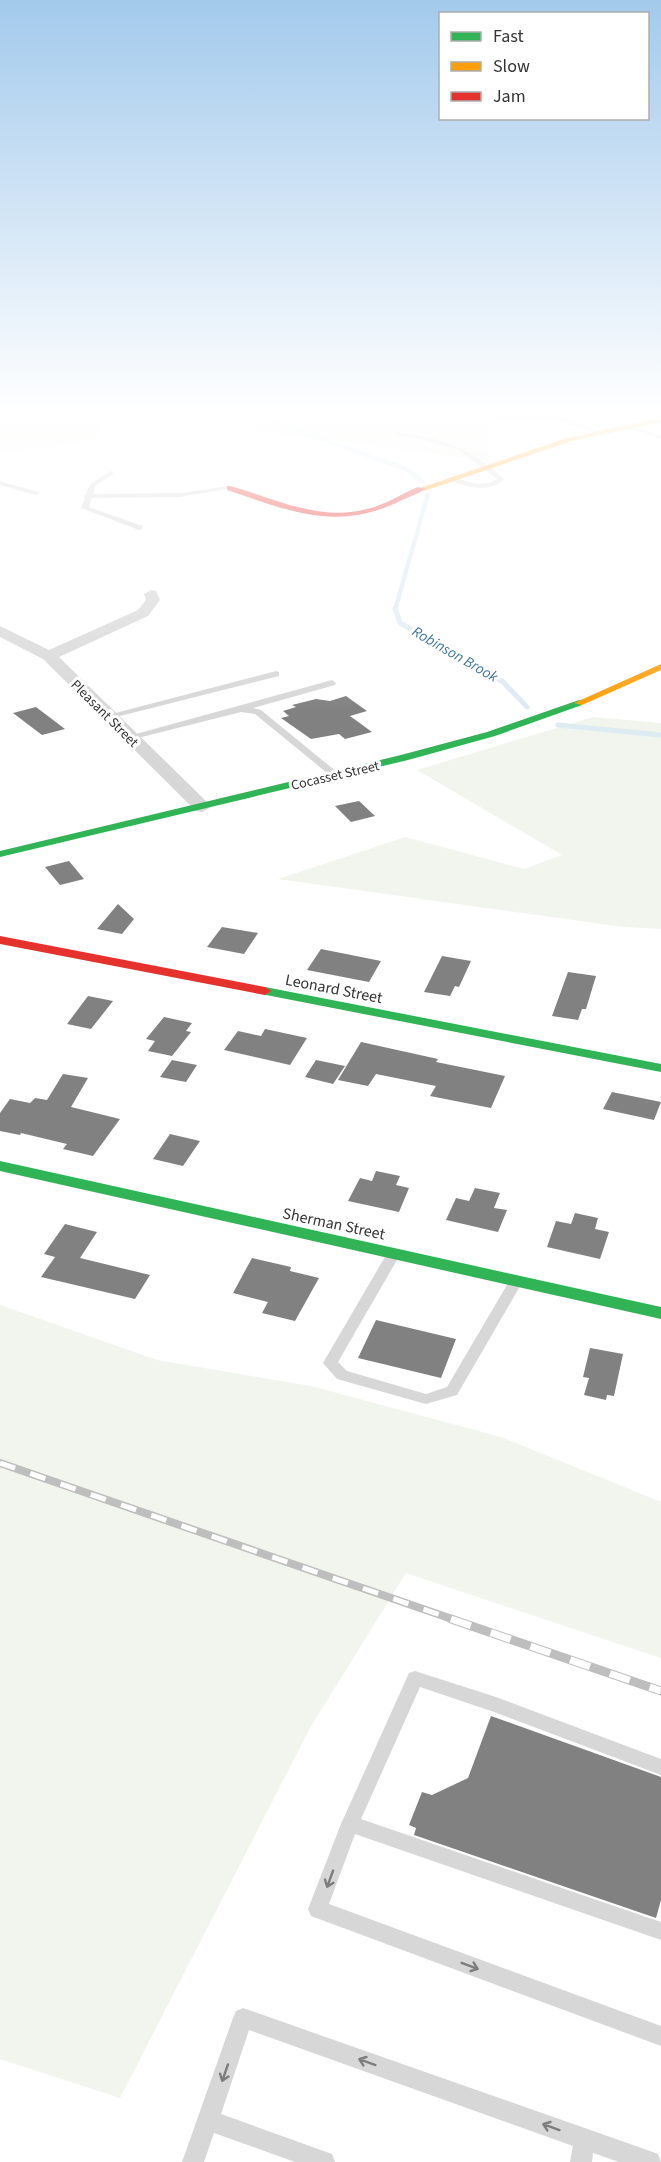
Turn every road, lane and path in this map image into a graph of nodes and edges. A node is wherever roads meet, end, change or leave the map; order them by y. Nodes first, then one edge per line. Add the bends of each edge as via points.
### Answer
1 (87, 510) edge
2 (297, 510) edge
3 (368, 510) edge
4 (139, 528) dead end
5 (151, 594) dead end
6 (0, 631) edge
7 (49, 656) junction
8 (661, 667) edge
9 (276, 674) dead end
10 (332, 683) dead end
11 (241, 709) junction
12 (108, 716) junction
13 (129, 737) junction
14 (334, 776) junction
15 (202, 807) junction
16 (0, 854) edge
17 (0, 940) edge
18 (661, 1068) edge
19 (0, 1166) edge
20 (394, 1253) junction
21 (516, 1281) junction
22 (661, 1313) edge
23 (661, 1767) edge
24 (350, 1824) junction
25 (661, 1931) edge
26 (661, 2036) edge
27 (208, 2120) junction
28 (584, 2139) junction
29 (193, 2162) edge
30 (324, 2162) edge
31 (581, 2162) edge
32 (650, 2162) edge

1 - 4 lane
2 - 3 street via 344,515
5 - 7 street via 153,600 142,613
6 - 7 street, Pleasant Street
7 - 12 street, Pleasant Street
8 - 14 street, Cocasset Street via 533,721
9 - 12 lane
10 - 11 lane
11 - 13 lane
11 - 14 lane via 258,712
12 - 13 street, Pleasant Street
13 - 15 street, Pleasant Street
14 - 15 street, Cocasset Street
15 - 16 street, Cocasset Street
17 - 18 street, Leonard Street
19 - 20 street, Sherman Street
20 - 21 street, Sherman Street
20 - 21 lane via 330,1363 342,1375 426,1400 452,1391
21 - 22 street, Sherman Street
23 - 24 lane via 415,1678
24 - 25 lane
24 -> 26 lane via 318,1909
28 -> 27 lane via 243,2018
27 - 29 lane
27 - 30 lane
28 - 31 lane
28 - 32 lane

